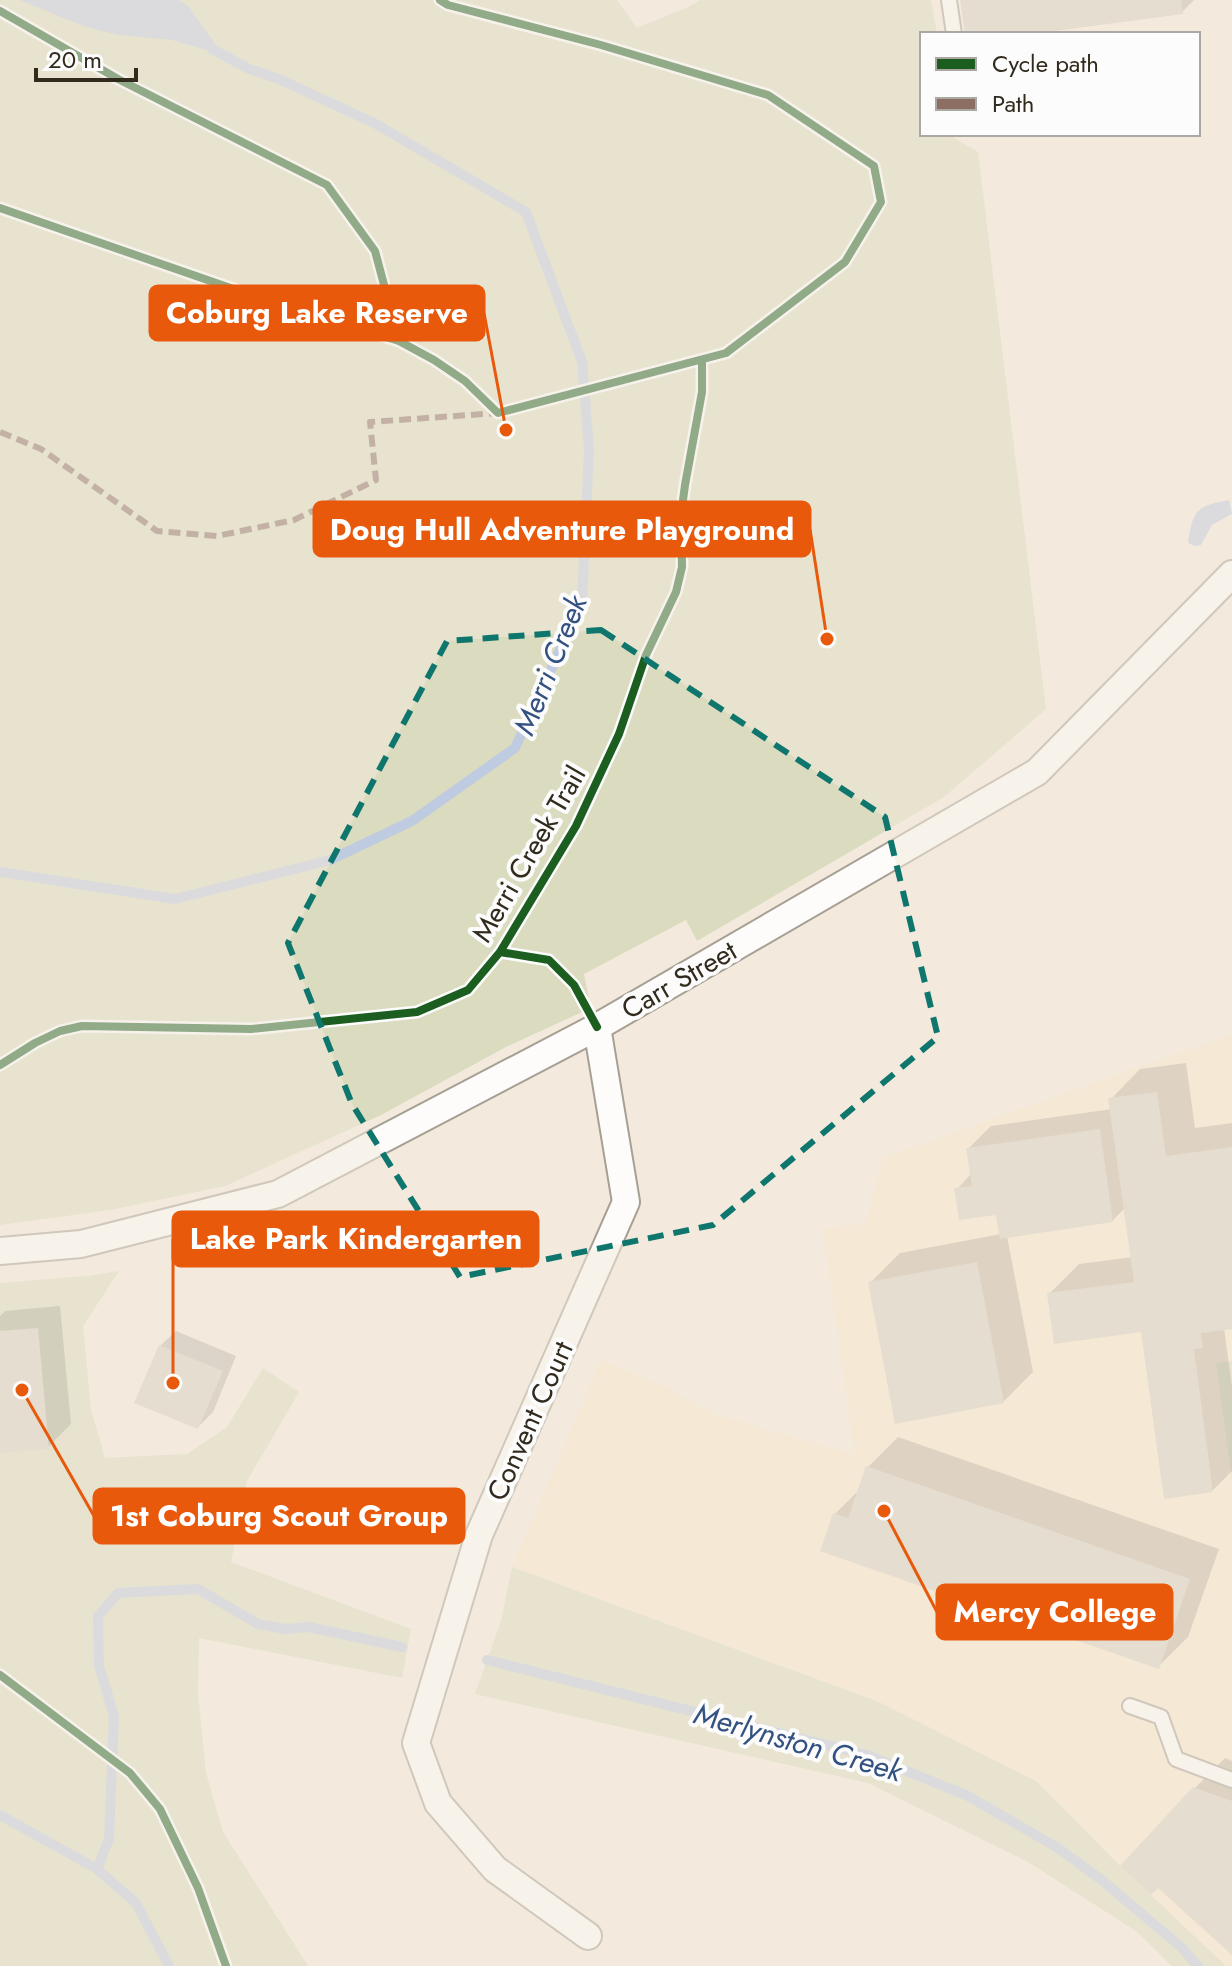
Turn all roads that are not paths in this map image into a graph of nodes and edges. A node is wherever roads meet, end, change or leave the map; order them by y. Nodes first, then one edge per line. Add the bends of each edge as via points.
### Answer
1 (949, 0) edge
2 (954, 32) edge
3 (1232, 574) edge
4 (597, 1027) junction
5 (0, 1251) edge
6 (1130, 1706) dead end
7 (1232, 1780) edge
8 (588, 1936) dead end

1 - 2 lane
3 - 4 street, Carr Street via 1037,772
4 - 5 street, Carr Street via 278,1194 81,1244
4 - 8 street, Convent Court via 626,1202 479,1535 416,1743 438,1803 495,1869
6 - 7 lane via 1161,1717 1176,1759

